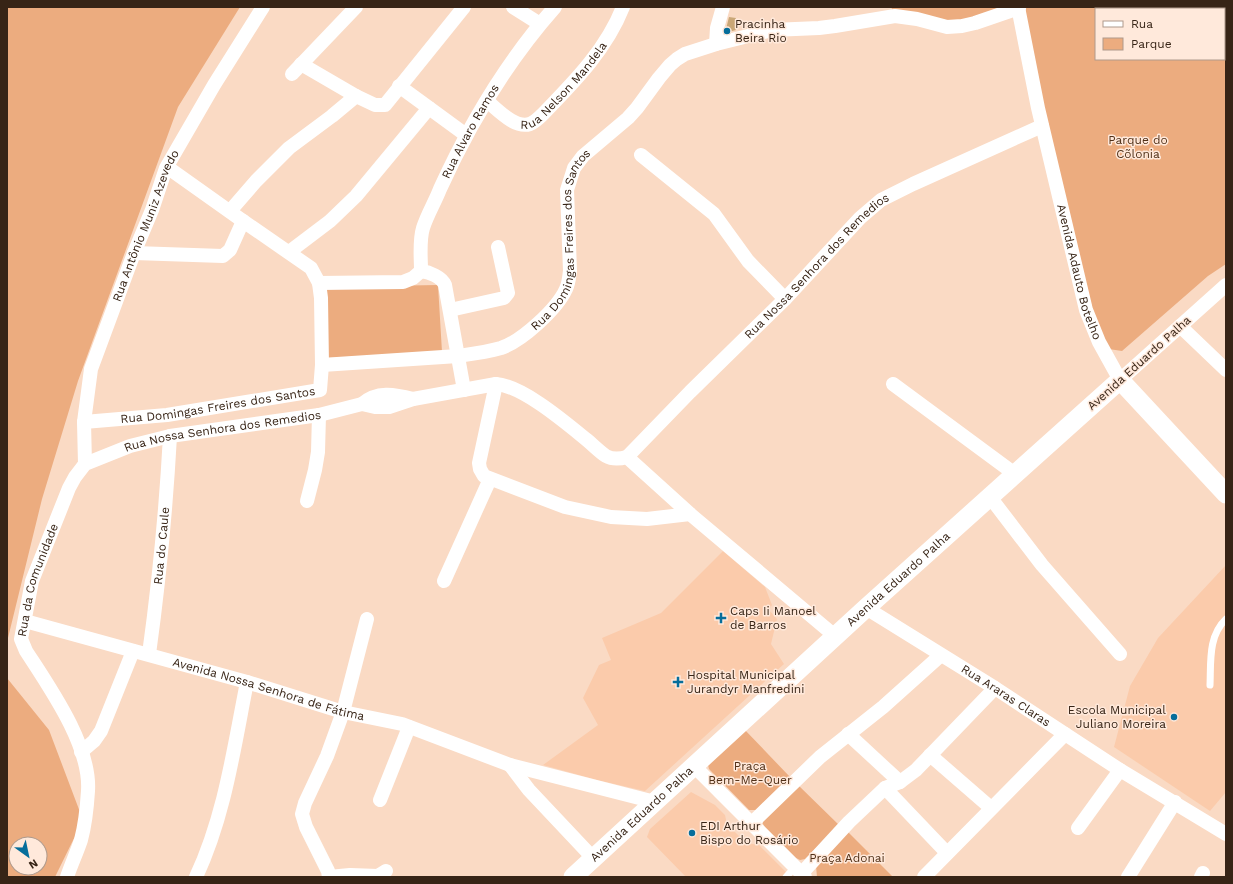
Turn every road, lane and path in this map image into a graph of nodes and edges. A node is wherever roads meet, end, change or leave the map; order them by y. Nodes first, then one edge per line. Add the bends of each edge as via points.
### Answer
1 (263, 7) edge
2 (356, 7) edge
3 (464, 7) edge
4 (513, 7) edge
5 (555, 7) edge
6 (623, 7) edge
7 (723, 7) edge
8 (1018, 7) edge
9 (892, 11) edge
10 (540, 24) junction
11 (716, 44) junction
12 (399, 86) junction
13 (356, 96) junction
14 (487, 102) junction
15 (429, 108) junction
16 (1042, 126) junction
17 (466, 135) junction
18 (641, 155) dead end
19 (167, 167) junction
20 (230, 211) junction
21 (243, 221) junction
22 (498, 247) dead end
23 (289, 252) junction
24 (134, 253) junction
25 (421, 271) junction
26 (319, 283) junction
27 (1226, 285) edge
28 (785, 299) junction
29 (450, 310) junction
30 (1180, 326) junction
31 (458, 356) junction
32 (322, 365) junction
33 (1226, 370) edge
34 (1120, 380) junction
35 (496, 384) junction
36 (893, 384) dead end
37 (464, 390) junction
38 (319, 414) junction
39 (84, 422) junction
40 (170, 436) junction
41 (627, 457) junction
42 (85, 464) junction
43 (1015, 474) junction
44 (490, 479) junction
45 (1226, 494) edge
46 (990, 497) junction
47 (307, 501) dead end
48 (690, 514) junction
49 (444, 582) dead end
50 (866, 608) junction
51 (367, 619) dead end
52 (1226, 619) edge
53 (25, 621) junction
54 (835, 636) junction
55 (133, 651) junction
56 (149, 654) junction
57 (1120, 654) dead end
58 (941, 655) junction
59 (247, 682) junction
60 (1210, 685) dead end
61 (995, 688) junction
62 (343, 712) junction
63 (409, 727) junction
64 (848, 734) junction
65 (1065, 734) junction
66 (81, 752) junction
67 (930, 755) junction
68 (510, 765) junction
69 (694, 766) junction
70 (1120, 770) junction
71 (900, 782) junction
72 (885, 788) junction
73 (380, 800) dead end
74 (655, 802) junction
75 (1175, 802) junction
76 (990, 808) junction
77 (751, 824) junction
78 (1078, 828) dead end
79 (1226, 834) edge
80 (947, 853) junction
81 (594, 859) junction
82 (386, 871) dead end
83 (797, 874) edge
84 (67, 877) edge
85 (196, 877) edge
86 (329, 877) edge
87 (573, 877) edge
88 (924, 877) edge
89 (1128, 877) edge

1 - 19 street, Rua Antônio Muniz Azevedo
2 - 13 street via 297,69
3 - 12 street
4 - 10 street
5 - 10 street, Rua Alvaro Ramos
6 - 14 street, Rua Nelson Mandela via 608,38 590,63 535,121 523,125 514,122
7 - 11 street
8 - 9 street, Rua Domingas Freires dos Santos via 975,23 947,27
8 - 16 street, Avenida Adauto Botelho
9 - 11 street, Rua Domingas Freires dos Santos via 836,26 772,30
10 - 14 street, Rua Alvaro Ramos via 517,54
11 - 31 street, Rua Domingas Freires dos Santos via 686,54 670,65 628,118 582,156 574,168 567,190 569,275 566,289 558,302 543,319 511,343 501,348
12 - 13 street via 385,105 374,105
12 - 15 street
13 - 20 street via 284,152
14 - 17 street, Rua Alvaro Ramos
15 - 17 street
15 - 23 street via 356,196 330,221
16 - 28 street, Rua Nossa Senhora dos Remedios via 881,200 860,218
16 - 34 street, Avenida Adauto Botelho via 1086,310 1099,342
17 - 25 street, Rua Alvaro Ramos via 423,229
18 - 28 street via 714,214 748,261
19 - 20 street
19 - 24 street, Rua Antônio Muniz Azevedo
20 - 21 street
21 - 23 street
21 - 24 street via 230,250 223,256
22 - 29 street via 507,296
23 - 26 street via 311,268
24 - 39 street, Rua Antônio Muniz Azevedo via 91,369
25 - 26 street via 403,282
25 - 29 street via 444,281
26 - 32 street
27 - 30 street, Avenida Eduardo Palha
28 - 41 street, Rua Nossa Senhora dos Remedios
29 - 31 street
30 - 33 street
30 - 34 street, Avenida Eduardo Palha
31 - 32 street, Rua Domingas Freires dos Santos
31 - 37 street
32 - 39 street, Rua Domingas Freires dos Santos via 320,390 167,414
34 - 43 street, Avenida Eduardo Palha
34 - 45 street, Avenida Adauto Botelho
35 - 37 street, Rua Nossa Senhora dos Remedios
35 - 41 street, Rua Nossa Senhora dos Remedios via 510,388 536,402 607,456 620,459
35 - 44 street via 479,463 481,472
36 - 43 street
37 - 38 street, Rua Nossa Senhora dos Remedios via 413,398 394,394 376,395 362,404
38 - 40 street, Rua Nossa Senhora dos Remedios
38 - 47 street via 318,452
39 - 42 street, Rua Antônio Muniz Azevedo
40 - 42 street, Rua Nossa Senhora dos Remedios via 130,446
40 - 56 street, Rua do Caule via 158,591
41 - 48 street
42 - 53 street, Rua da Comunidade via 75,476 32,581
43 - 46 street, Avenida Eduardo Palha
44 - 48 street via 565,507 611,517 646,519
44 - 49 street
46 - 50 street, Avenida Eduardo Palha
46 - 57 street via 1042,565
48 - 54 street
50 - 54 street, Avenida Eduardo Palha
50 - 58 street, Rua Araras Claras
51 - 62 street
52 - 60 lane via 1212,641
53 - 55 street, Avenida Nossa Senhora de Fátima
53 - 66 street, Rua da Comunidade via 21,639 23,645 67,718
54 - 69 street, Avenida Eduardo Palha
55 - 56 street, Avenida Nossa Senhora de Fátima
55 - 66 street via 101,731
56 - 59 street, Avenida Nossa Senhora de Fátima
58 - 61 street, Rua Araras Claras
58 - 64 street via 883,708
59 - 62 street, Avenida Nossa Senhora de Fátima
59 - 85 street via 220,812
61 - 65 street, Rua Araras Claras
61 - 67 street
62 - 63 street, Avenida Nossa Senhora de Fátima
62 - 86 street via 302,814
63 - 68 street, Avenida Nossa Senhora de Fátima
63 - 73 street
64 - 71 street
64 - 77 street via 820,757
65 - 70 street, Rua Araras Claras
65 - 76 street
66 - 84 street, Rua da Comunidade via 88,774 84,829
67 - 71 street
67 - 76 street
68 - 74 street, Avenida Nossa Senhora de Fátima
68 - 81 street via 529,790
69 - 74 street, Avenida Eduardo Palha
69 - 77 street
70 - 75 street, Rua Araras Claras
70 - 78 street
71 - 72 street
72 - 80 street
72 - 83 street
74 - 81 street, Avenida Eduardo Palha
75 - 79 street, Rua Araras Claras
75 - 89 street
76 - 80 street
77 - 83 street
80 - 88 street
81 - 87 street, Avenida Eduardo Palha
82 - 86 street via 378,876

